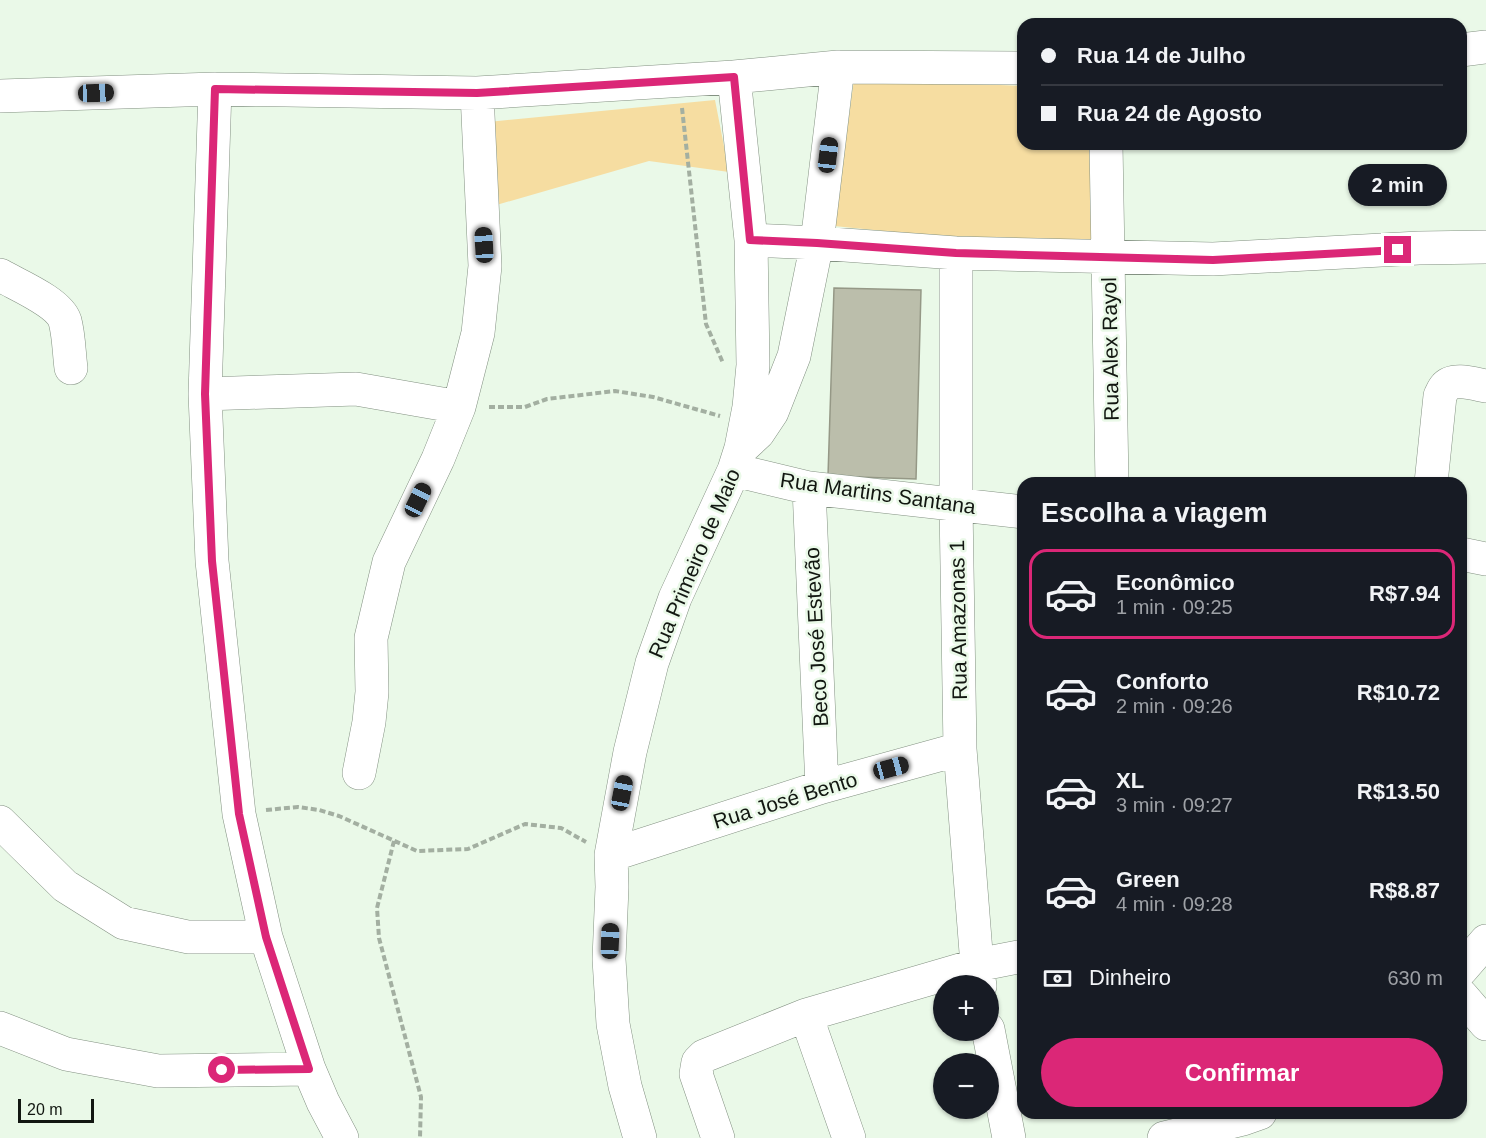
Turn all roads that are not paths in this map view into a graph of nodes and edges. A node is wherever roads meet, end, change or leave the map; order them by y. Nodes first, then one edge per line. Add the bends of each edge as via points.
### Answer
1 (1486, 47) edge
2 (1467, 49) edge
3 (838, 68) junction
4 (1017, 68) edge
5 (734, 77) junction
6 (215, 89) junction
7 (477, 93) junction
8 (0, 96) edge
9 (1106, 150) edge
10 (750, 240) junction
11 (817, 243) junction
12 (1486, 247) edge
13 (956, 253) junction
14 (1108, 257) junction
15 (0, 275) edge
16 (71, 369) dead end
17 (1486, 386) edge
18 (205, 394) junction
19 (459, 407) junction
20 (740, 447) junction
21 (1112, 477) edge
22 (1432, 477) edge
23 (809, 488) junction
24 (956, 505) junction
25 (1017, 511) edge
26 (1467, 555) edge
27 (1486, 559) edge
28 (960, 749) junction
29 (358, 773) dead end
30 (822, 787) junction
31 (0, 822) edge
32 (611, 855) junction
33 (266, 937) junction
34 (1486, 941) edge
35 (1017, 959) edge
36 (1467, 963) edge
37 (978, 975) edge
38 (933, 985) edge
39 (1467, 1002) edge
40 (806, 1015) junction
41 (1486, 1024) edge
42 (0, 1028) edge
43 (990, 1041) edge
44 (309, 1069) junction
45 (323, 1102) junction
46 (1243, 1119) edge
47 (1183, 1136) edge
48 (315, 1138) edge
49 (342, 1138) edge
50 (640, 1138) edge
51 (718, 1138) edge
52 (849, 1138) edge
53 (1009, 1138) edge

1 - 2 street
3 - 4 street
3 - 5 street
3 - 11 street, Rua Primeiro de Maio
5 - 7 street
5 - 10 street, Rua Primeiro de Maio
6 - 7 street
6 - 8 street
6 - 18 street
7 - 19 street via 485,266 478,333
9 - 14 street, Rua Alex Rayol
10 - 11 street
10 - 20 street, Rua Primeiro de Maio via 753,365
11 - 13 street
11 - 20 street, Rua Primeiro de Maio via 794,356 772,412 758,433
12 - 14 street via 1213,260
13 - 14 street
13 - 24 street, Rua Amazonas 1
14 - 21 street, Rua Alex Rayol
15 - 16 street via 47,301 65,319
17 - 22 street via 1455,382 1444,387
18 - 19 street via 356,389
18 - 33 street via 212,561 239,814
19 - 29 street via 388,562 371,638 372,692
20 - 23 street, Rua Martins Santana
20 - 32 street, Rua Primeiro de Maio via 675,598 652,663
23 - 24 street, Rua Martins Santana
23 - 30 street, Beco José Estevão
24 - 25 street, Rua Martins Santana
24 - 28 street, Rua Amazonas 1
26 - 27 street
28 - 30 street, Rua José Bento
28 - 37 street, Rua Amazonas 1
30 - 32 street, Rua José Bento
31 - 33 street via 65,886 124,923 188,937
32 - 50 street, Rua Primeiro de Maio via 609,959 613,1024
33 - 44 street
34 - 36 street
35 - 37 street
38 - 40 street
39 - 41 street
40 - 51 street via 704,1056 698,1062 696,1074
40 - 52 street
42 - 44 street via 66,1054 158,1071
43 - 53 street
44 - 45 street
45 - 48 street
45 - 49 street
46 - 47 street

